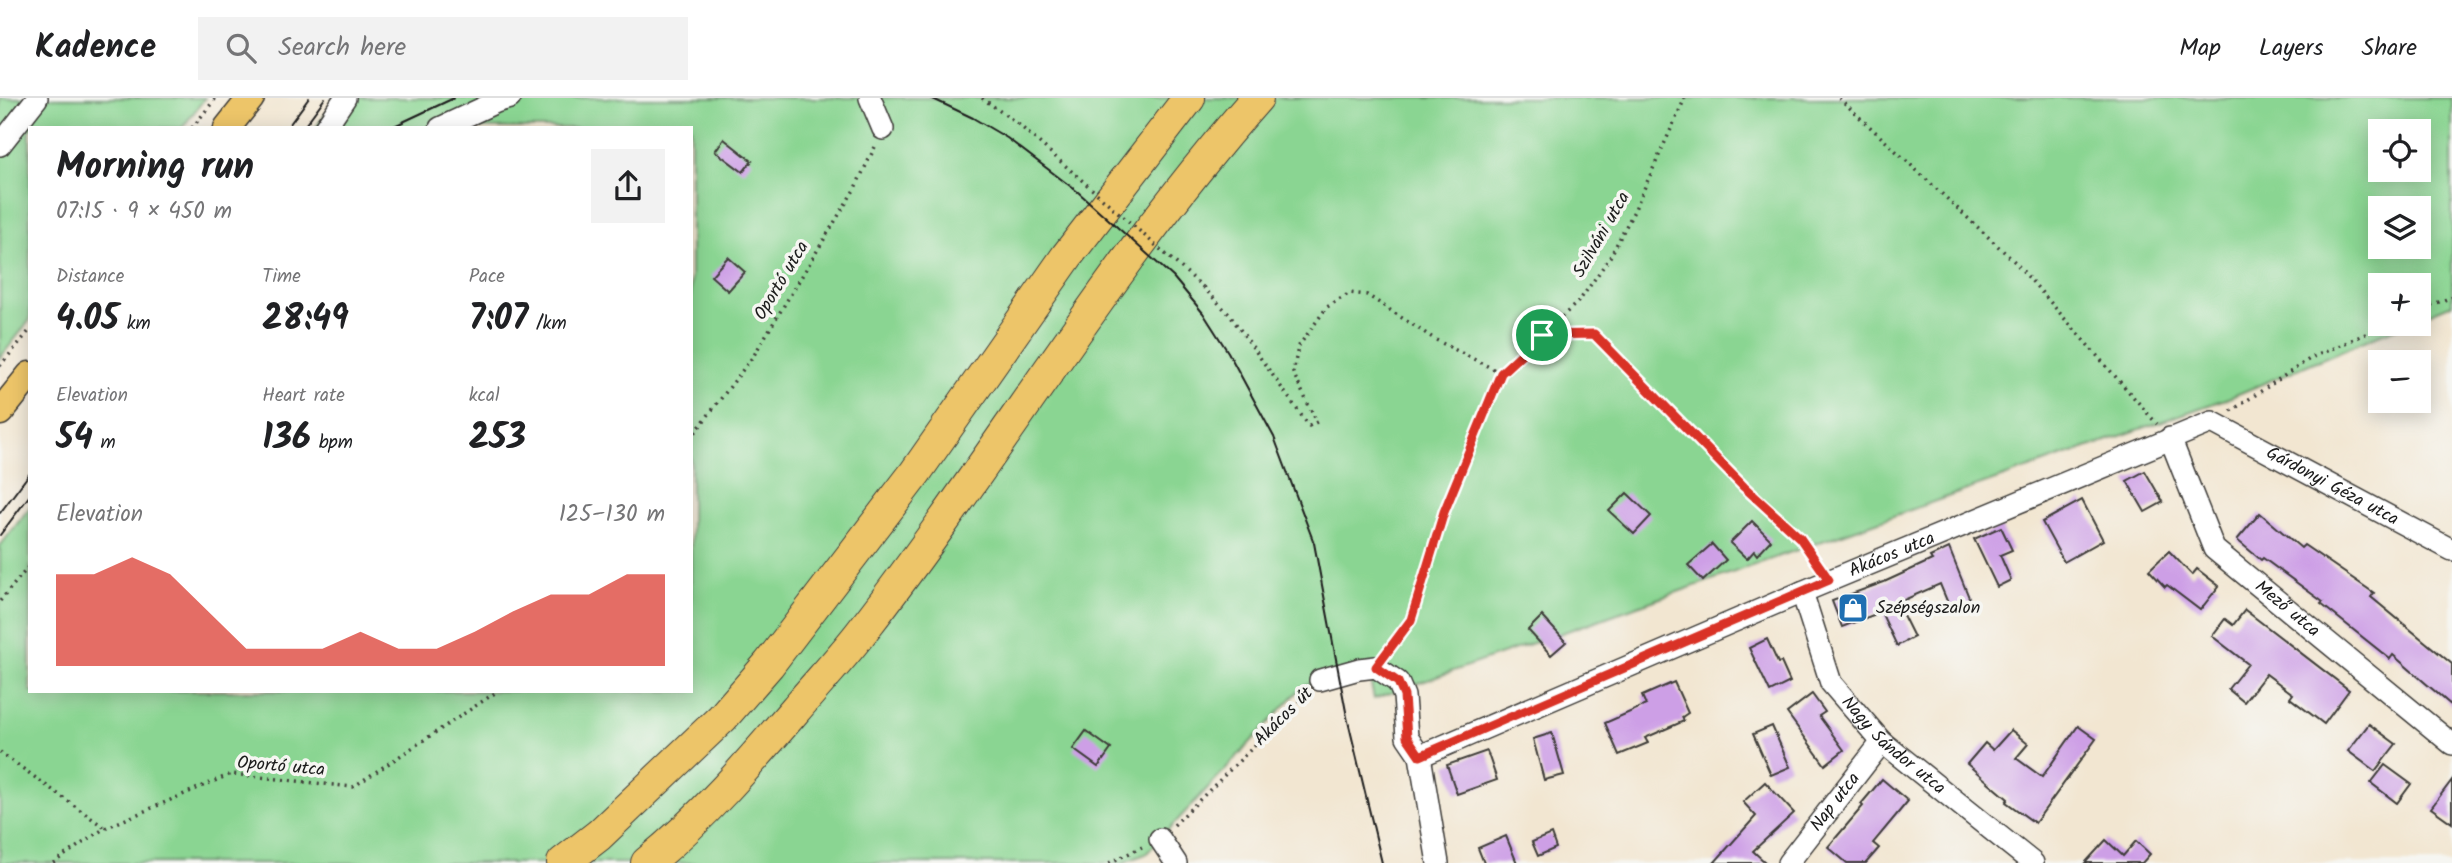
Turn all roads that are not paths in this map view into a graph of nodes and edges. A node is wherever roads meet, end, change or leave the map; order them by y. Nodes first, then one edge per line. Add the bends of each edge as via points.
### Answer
1 (37, 98) edge
2 (251, 98) edge
3 (345, 98) edge
4 (510, 98) edge
5 (870, 98) edge
6 (1189, 98) edge
7 (1257, 98) edge
8 (229, 126) edge
9 (326, 126) edge
10 (444, 126) edge
11 (883, 129) road end
12 (0, 145) edge
13 (28, 377) edge
14 (0, 412) edge
15 (2212, 422) joint
16 (2169, 438) junction
17 (2452, 550) edge
18 (1802, 592) junction
19 (1320, 680) road end
20 (1882, 742) junction
21 (2452, 744) edge
22 (1420, 756) junction
23 (1160, 839) road end
24 (564, 863) edge
25 (647, 863) edge
26 (1176, 863) edge
27 (1438, 863) edge
28 (1788, 863) edge
29 (2033, 863) edge

1 - 12 street
2 - 8 main road
3 - 9 street
4 - 10 street
5 - 11 street
6 - 24 highway via 1067,256 915,473 769,664 722,718
7 - 25 highway via 1207,155 865,628 750,762 684,833
13 - 14 main road
15 - 16 street, Akácos utca
15 - 17 street, Gárdonyi Géza utca
16 - 18 street, Akácos utca
16 - 21 street, Mező utca via 2214,549
18 - 20 street, Nagy Sándor utca via 1831,683
18 - 22 street, Akácos utca
19 - 22 street, Akácos út via 1368,668 1398,682 1404,696 1407,737
20 - 28 street, Nap utca
20 - 29 street, Nagy Sándor utca
22 - 27 street
23 - 26 street

